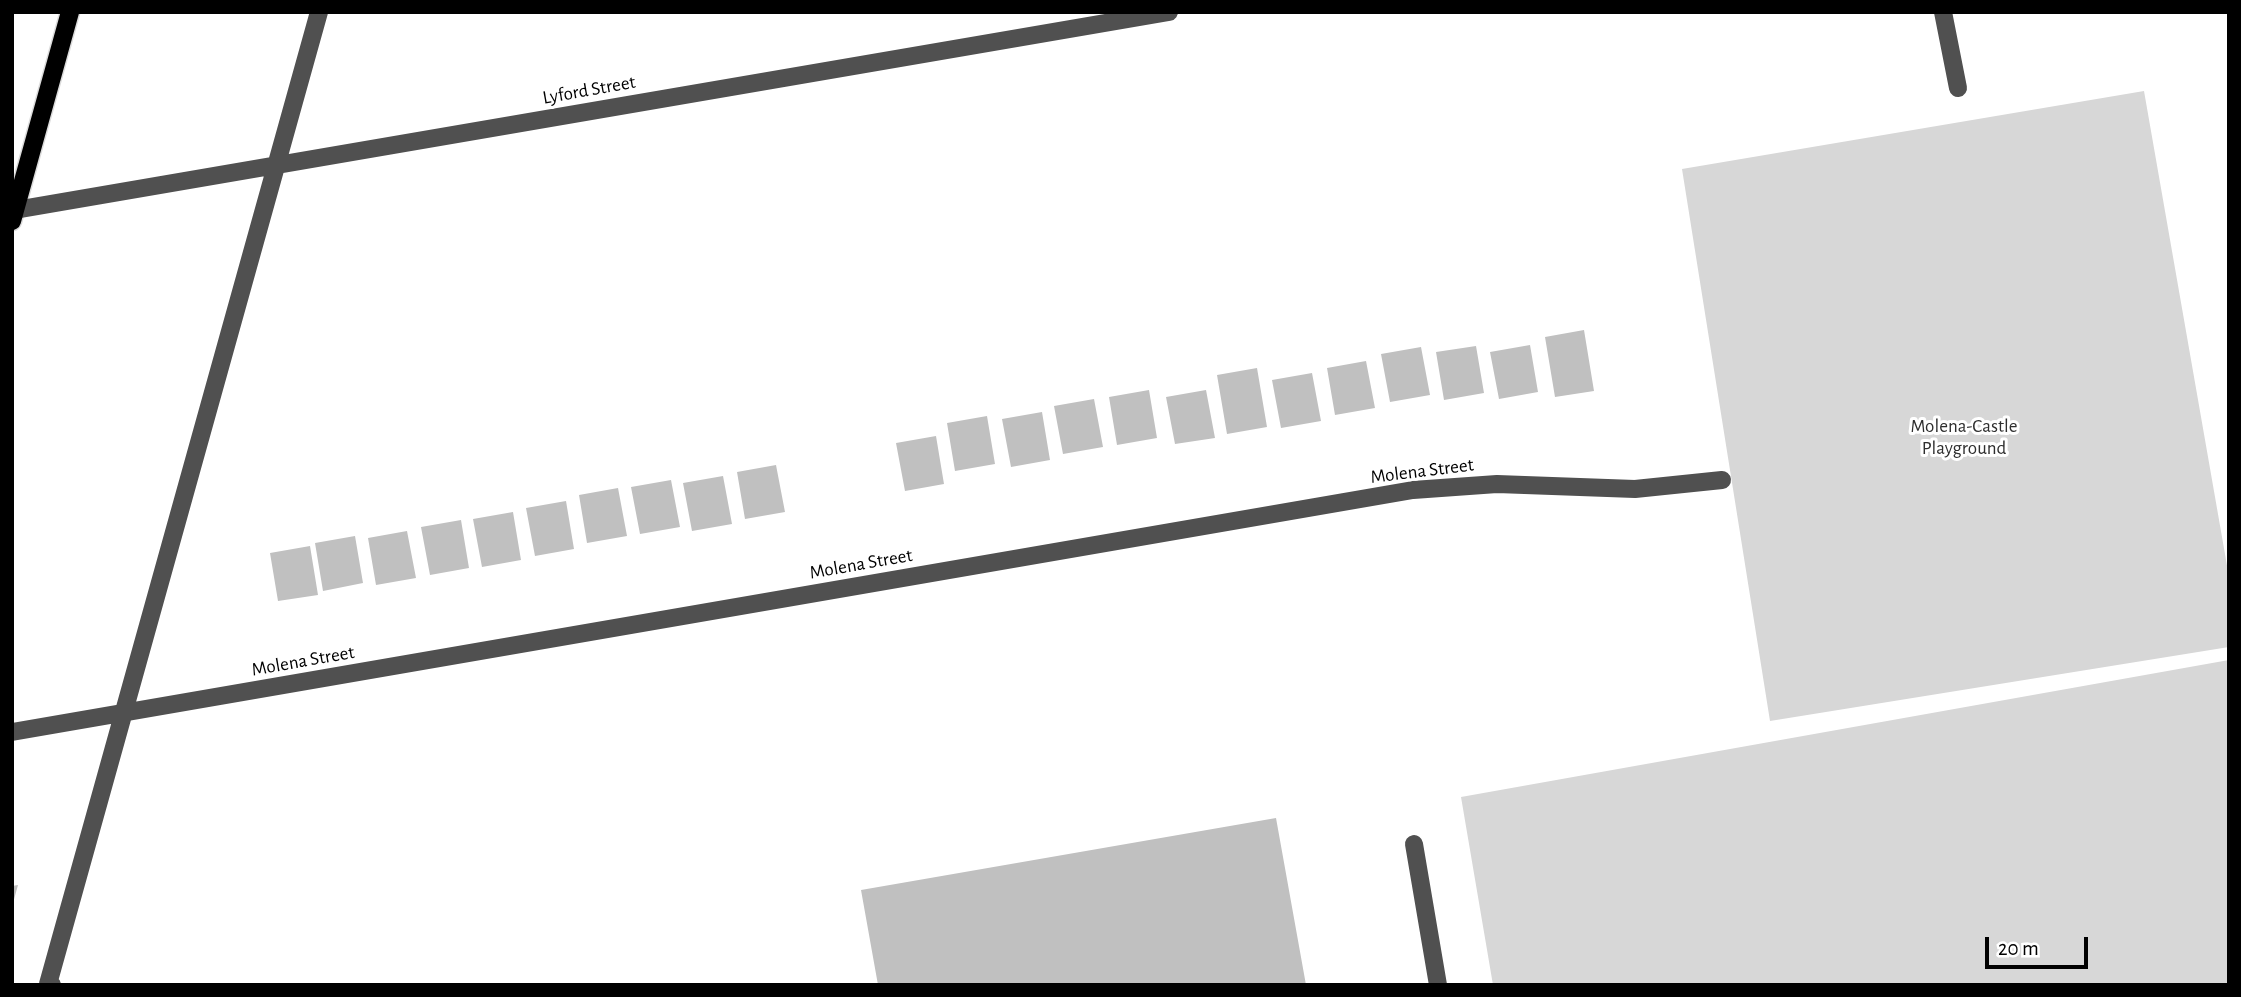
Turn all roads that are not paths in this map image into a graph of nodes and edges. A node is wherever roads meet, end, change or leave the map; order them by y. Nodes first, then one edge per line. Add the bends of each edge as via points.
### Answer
1 (70, 12) edge
2 (319, 12) edge
3 (1169, 12) edge
4 (1944, 12) edge
5 (1958, 88) dead end
6 (276, 165) junction
7 (14, 215) edge
8 (1721, 480) dead end
9 (124, 713) junction
10 (12, 732) edge
11 (1414, 844) dead end
12 (51, 985) edge
13 (1437, 985) edge

1 - 7 main road
2 - 6 street
3 - 6 street, Lyford Street
4 - 5 street
6 - 7 street, Lyford Street
6 - 9 street
8 - 9 street, Molena Street via 1635,489 1497,484 1413,490
9 - 10 street, Molena Street
9 - 12 street
11 - 13 street

